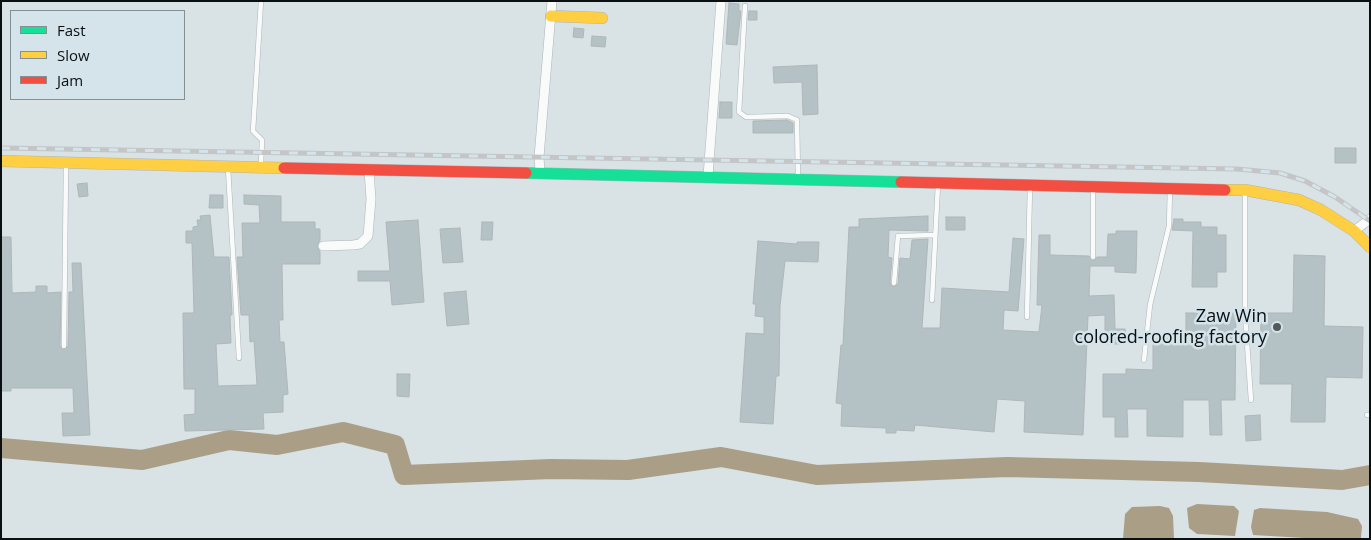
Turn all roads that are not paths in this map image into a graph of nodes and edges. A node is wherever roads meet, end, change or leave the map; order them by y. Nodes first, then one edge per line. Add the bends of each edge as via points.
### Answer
1 (261, 1) edge
2 (552, 1) edge
3 (720, 1) edge
4 (745, 6) dead end
5 (551, 16) junction
6 (602, 18) dead end
7 (1, 162) edge
8 (66, 163) junction
9 (228, 168) junction
10 (261, 168) junction
11 (369, 171) junction
12 (540, 172) junction
13 (708, 176) junction
14 (798, 178) junction
15 (938, 182) junction
16 (1030, 185) junction
17 (1093, 186) junction
18 (1170, 188) junction
19 (1245, 190) junction
20 (1370, 219) edge
21 (1354, 231) junction
22 (936, 235) junction
23 (323, 246) dead end
24 (1370, 247) edge
25 (1093, 257) dead end
26 (894, 283) dead end
27 (932, 300) dead end
28 (1026, 317) dead end
29 (64, 346) dead end
30 (239, 358) dead end
31 (1144, 360) dead end
32 (1251, 400) dead end

1 - 10 lane via 253,131 262,140
2 - 5 street
3 - 13 street
4 - 14 lane via 740,112 746,117 788,116 797,120
5 - 6 street
5 - 12 street
7 - 8 street
8 - 9 street
8 - 29 lane
9 - 10 street
9 - 30 lane
10 - 11 street
11 - 12 street
11 - 23 street via 368,236 353,246
12 - 13 street
13 - 14 street
14 - 15 street
15 - 16 street
15 - 22 lane
16 - 17 street
16 - 28 lane
17 - 18 street
17 - 25 lane
18 - 19 street
18 - 31 lane via 1170,226 1150,305
19 - 21 street via 1298,200
19 - 32 lane via 1245,314
20 - 21 street
21 - 24 street
22 - 26 lane via 898,236
22 - 27 lane

